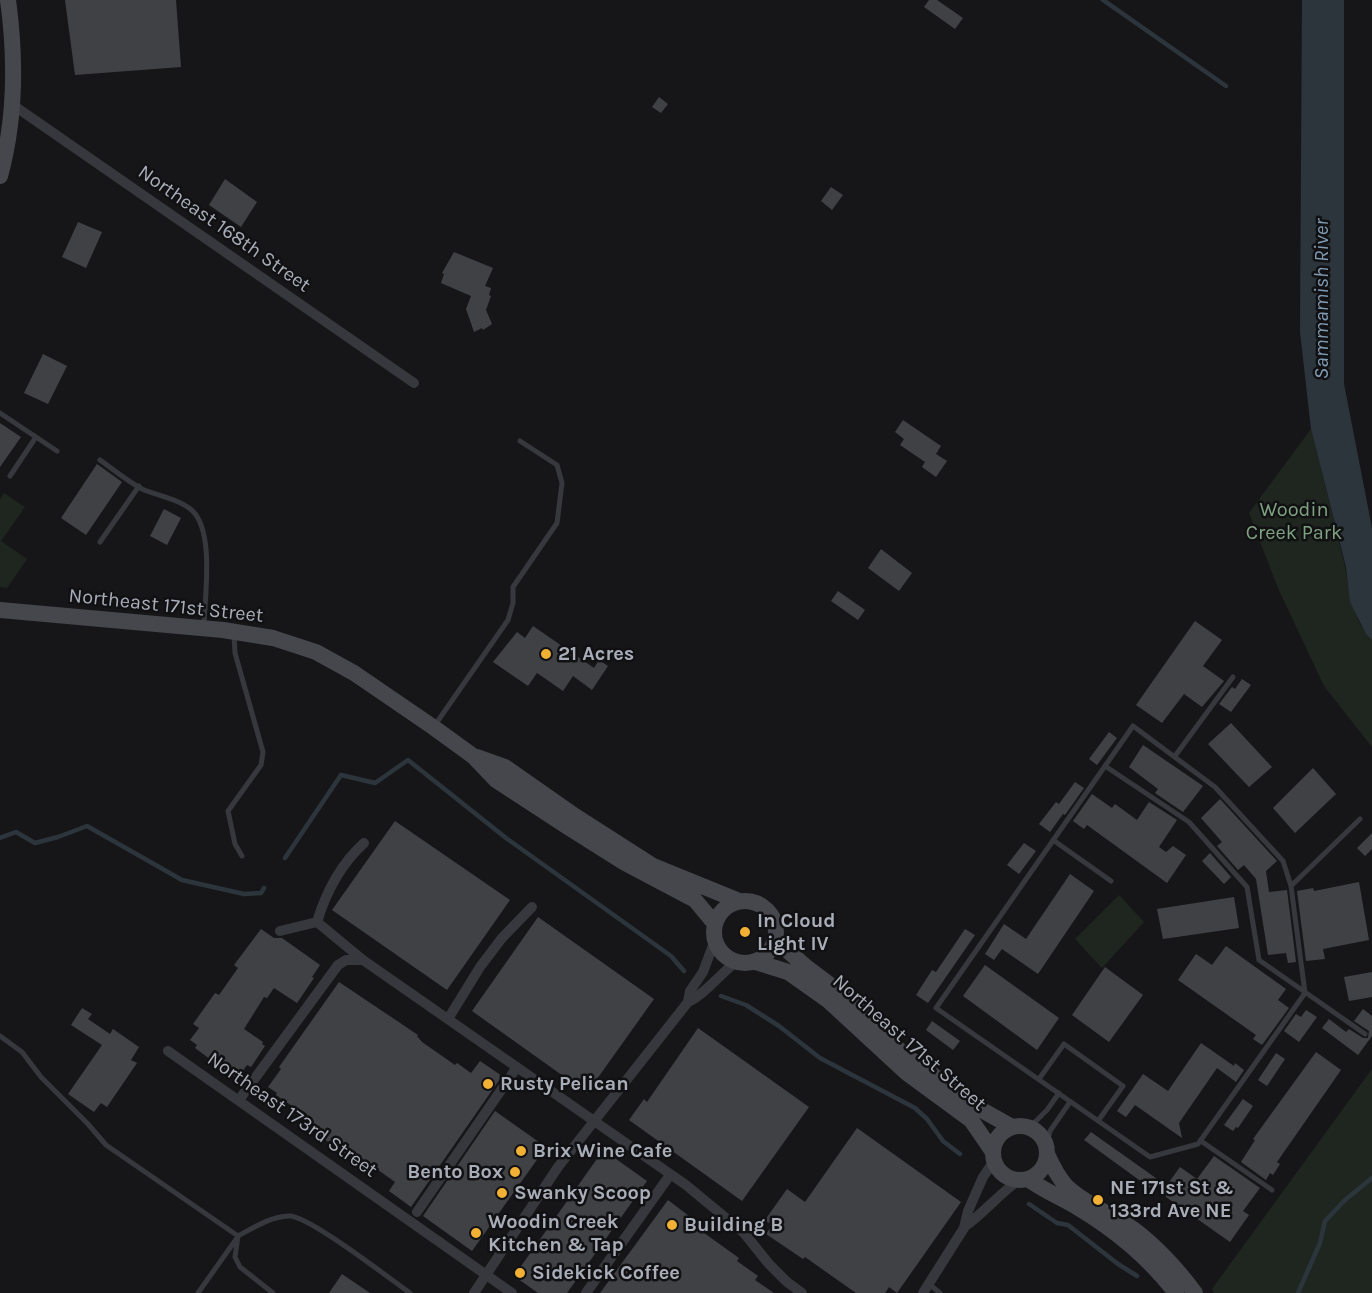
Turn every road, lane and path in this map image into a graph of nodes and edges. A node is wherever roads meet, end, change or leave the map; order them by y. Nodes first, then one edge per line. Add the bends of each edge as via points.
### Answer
1 (8, 0) edge
2 (13, 105) junction
3 (0, 176) edge
4 (414, 383) dead end
5 (0, 413) edge
6 (36, 437) junction
7 (520, 441) dead end
8 (57, 451) dead end
9 (99, 460) dead end
10 (10, 476) dead end
11 (139, 486) junction
12 (100, 542) dead end
13 (0, 610) edge
14 (204, 628) junction
15 (234, 632) junction
16 (1233, 677) dead end
17 (433, 727) junction
18 (473, 756) junction
19 (1175, 756) junction
20 (1106, 765) junction
21 (1360, 819) dead end
22 (1053, 840) junction
23 (364, 843) dead end
24 (242, 856) dead end
25 (1111, 881) dead end
26 (1291, 886) junction
27 (739, 901) junction
28 (532, 908) dead end
29 (317, 922) junction
30 (280, 931) dead end
31 (715, 932) junction
32 (776, 940) junction
33 (363, 960) junction
34 (736, 962) junction
35 (756, 962) junction
36 (1305, 993) junction
37 (688, 1002) junction
38 (448, 1019) junction
39 (1365, 1034) dead end
40 (0, 1036) edge
41 (168, 1051) dead end
42 (517, 1067) junction
43 (1039, 1079) junction
44 (1059, 1094) junction
45 (239, 1100) junction
46 (1070, 1101) junction
47 (593, 1121) junction
48 (1098, 1121) junction
49 (1021, 1127) junction
50 (1201, 1141) junction
51 (1047, 1152) junction
52 (994, 1156) junction
53 (670, 1175) junction
54 (1023, 1179) junction
55 (1272, 1190) dead end
56 (417, 1212) dead end
57 (964, 1228) junction
58 (238, 1236) junction
59 (486, 1275) junction
60 (926, 1289) edge
61 (198, 1293) edge
62 (273, 1293) edge
63 (411, 1293) edge
64 (474, 1293) edge
65 (512, 1293) edge
66 (586, 1293) edge
67 (802, 1293) edge
68 (940, 1293) edge
69 (1176, 1293) edge
70 (1195, 1293) edge

1 - 2 main road via 13,36
2 - 3 main road
2 - 4 street, Northeast 168th Street
5 - 6 lane
6 - 8 lane
6 - 10 lane
7 - 17 lane via 557,465 562,483 557,523 513,587 508,620
9 - 11 lane
11 - 12 lane
11 - 14 lane via 170,498 195,514 204,535
13 - 14 main road, Northeast 171st Street
14 - 15 main road, Northeast 171st Street
15 - 17 main road, Northeast 171st Street via 273,638 316,652
15 - 24 lane via 235,653 263,752 261,765 228,811 235,844
16 - 19 lane
17 - 18 main road, Northeast 171st Street
18 - 27 main road, Northeast 171st Street via 506,767 653,866
18 - 31 main road, Northeast 171st Street via 496,780 568,827 695,900
19 - 20 lane via 1133,726
19 - 26 lane via 1215,788 1283,861
20 - 22 lane
20 - 36 lane via 1189,822 1247,887 1259,960
21 - 26 lane
22 - 25 lane
22 - 43 lane via 936,1008
23 - 29 street via 335,878
26 - 36 lane
27 - 31 main road via 721,911
27 - 32 main road via 760,903 769,910 775,920
28 - 38 street via 480,967
29 - 30 street
29 - 33 street
31 - 34 main road via 719,950
31 - 37 street via 703,972 690,991
32 - 35 main road via 765,957
32 - 49 main road, Northeast 171st Street via 850,1000 909,1058 980,1109
33 - 38 street
33 - 45 street via 346,960 338,965
34 - 35 main road
34 - 37 street via 699,998
35 - 52 main road, Northeast 171st Street via 788,972 809,985 907,1073 971,1120
36 - 39 lane
36 - 50 lane
37 - 47 street
38 - 42 street
40 - 58 lane via 22,1052 106,1145
41 - 45 street, Northeast 173rd Street
42 - 47 street
42 - 56 street
43 - 44 lane
43 - 48 lane via 1064,1044 1123,1086
44 - 46 lane
44 - 49 lane via 1047,1110
45 - 59 street, Northeast 173rd Street
46 - 48 lane
46 - 51 lane via 1050,1131
47 - 53 street
47 - 59 street
48 - 50 lane via 1150,1157
49 - 51 main road via 1041,1136
49 - 52 main road via 999,1137
50 - 55 lane
51 - 54 main road via 1041,1169
51 - 70 main road via 1067,1186 1146,1240
52 - 54 main road via 1004,1174
52 - 57 street
53 - 66 street
53 - 67 street via 744,1233 769,1264
54 - 57 street
54 - 69 main road via 1109,1228
57 - 60 street
58 - 61 lane
58 - 62 lane via 235,1257 240,1267
58 - 63 lane via 267,1219 292,1215 324,1232
59 - 64 street
59 - 65 street, Northeast 173rd Street
60 - 68 lane

